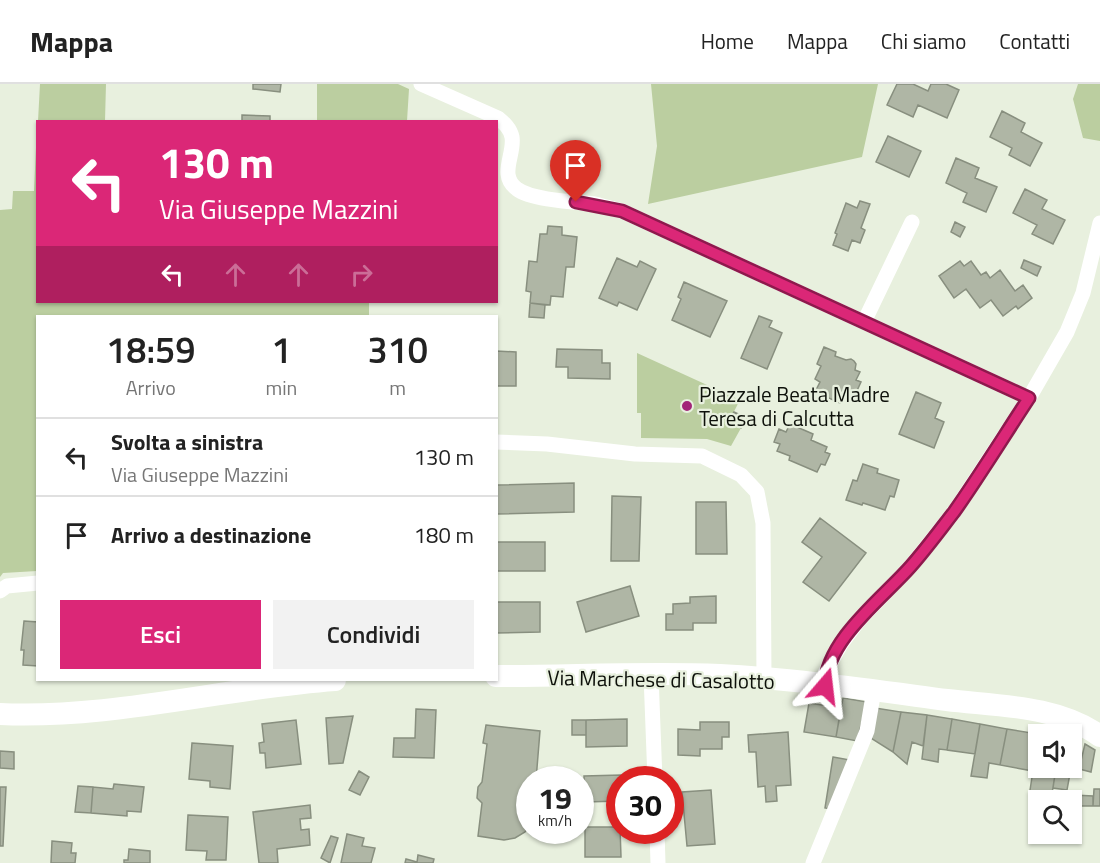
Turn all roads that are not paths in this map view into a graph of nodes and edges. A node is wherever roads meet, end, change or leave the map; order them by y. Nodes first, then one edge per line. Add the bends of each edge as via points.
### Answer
1 (421, 84) edge
2 (912, 222) dead end
3 (1100, 222) edge
4 (864, 322) junction
5 (1029, 398) junction
6 (498, 442) edge
7 (36, 583) edge
8 (0, 591) edge
9 (651, 675) junction
10 (498, 676) edge
11 (764, 679) junction
12 (319, 681) edge
13 (825, 686) junction
14 (874, 690) junction
15 (0, 714) edge
16 (1100, 736) edge
17 (654, 766) edge
18 (657, 844) edge
19 (658, 863) edge
20 (813, 863) edge

1 - 4 street via 498,118 507,126 512,138 509,183 518,191 622,211
2 - 4 street
3 - 5 street via 1083,293 1067,332
4 - 5 street
5 - 13 street via 954,512 841,644 825,673
6 - 11 street via 702,456 741,475 757,492 763,523
7 - 8 street via 7,586
9 - 10 street, Via Marchese di Casalotto
9 - 11 street, Via Marchese di Casalotto
9 - 17 street
11 - 13 street, Via Marchese di Casalotto
12 - 15 street via 79,714
13 - 14 street, Via Marchese di Casalotto
14 - 16 street, Via Marchese di Casalotto via 1037,711 1065,717
14 - 20 street via 867,731
18 - 19 street

